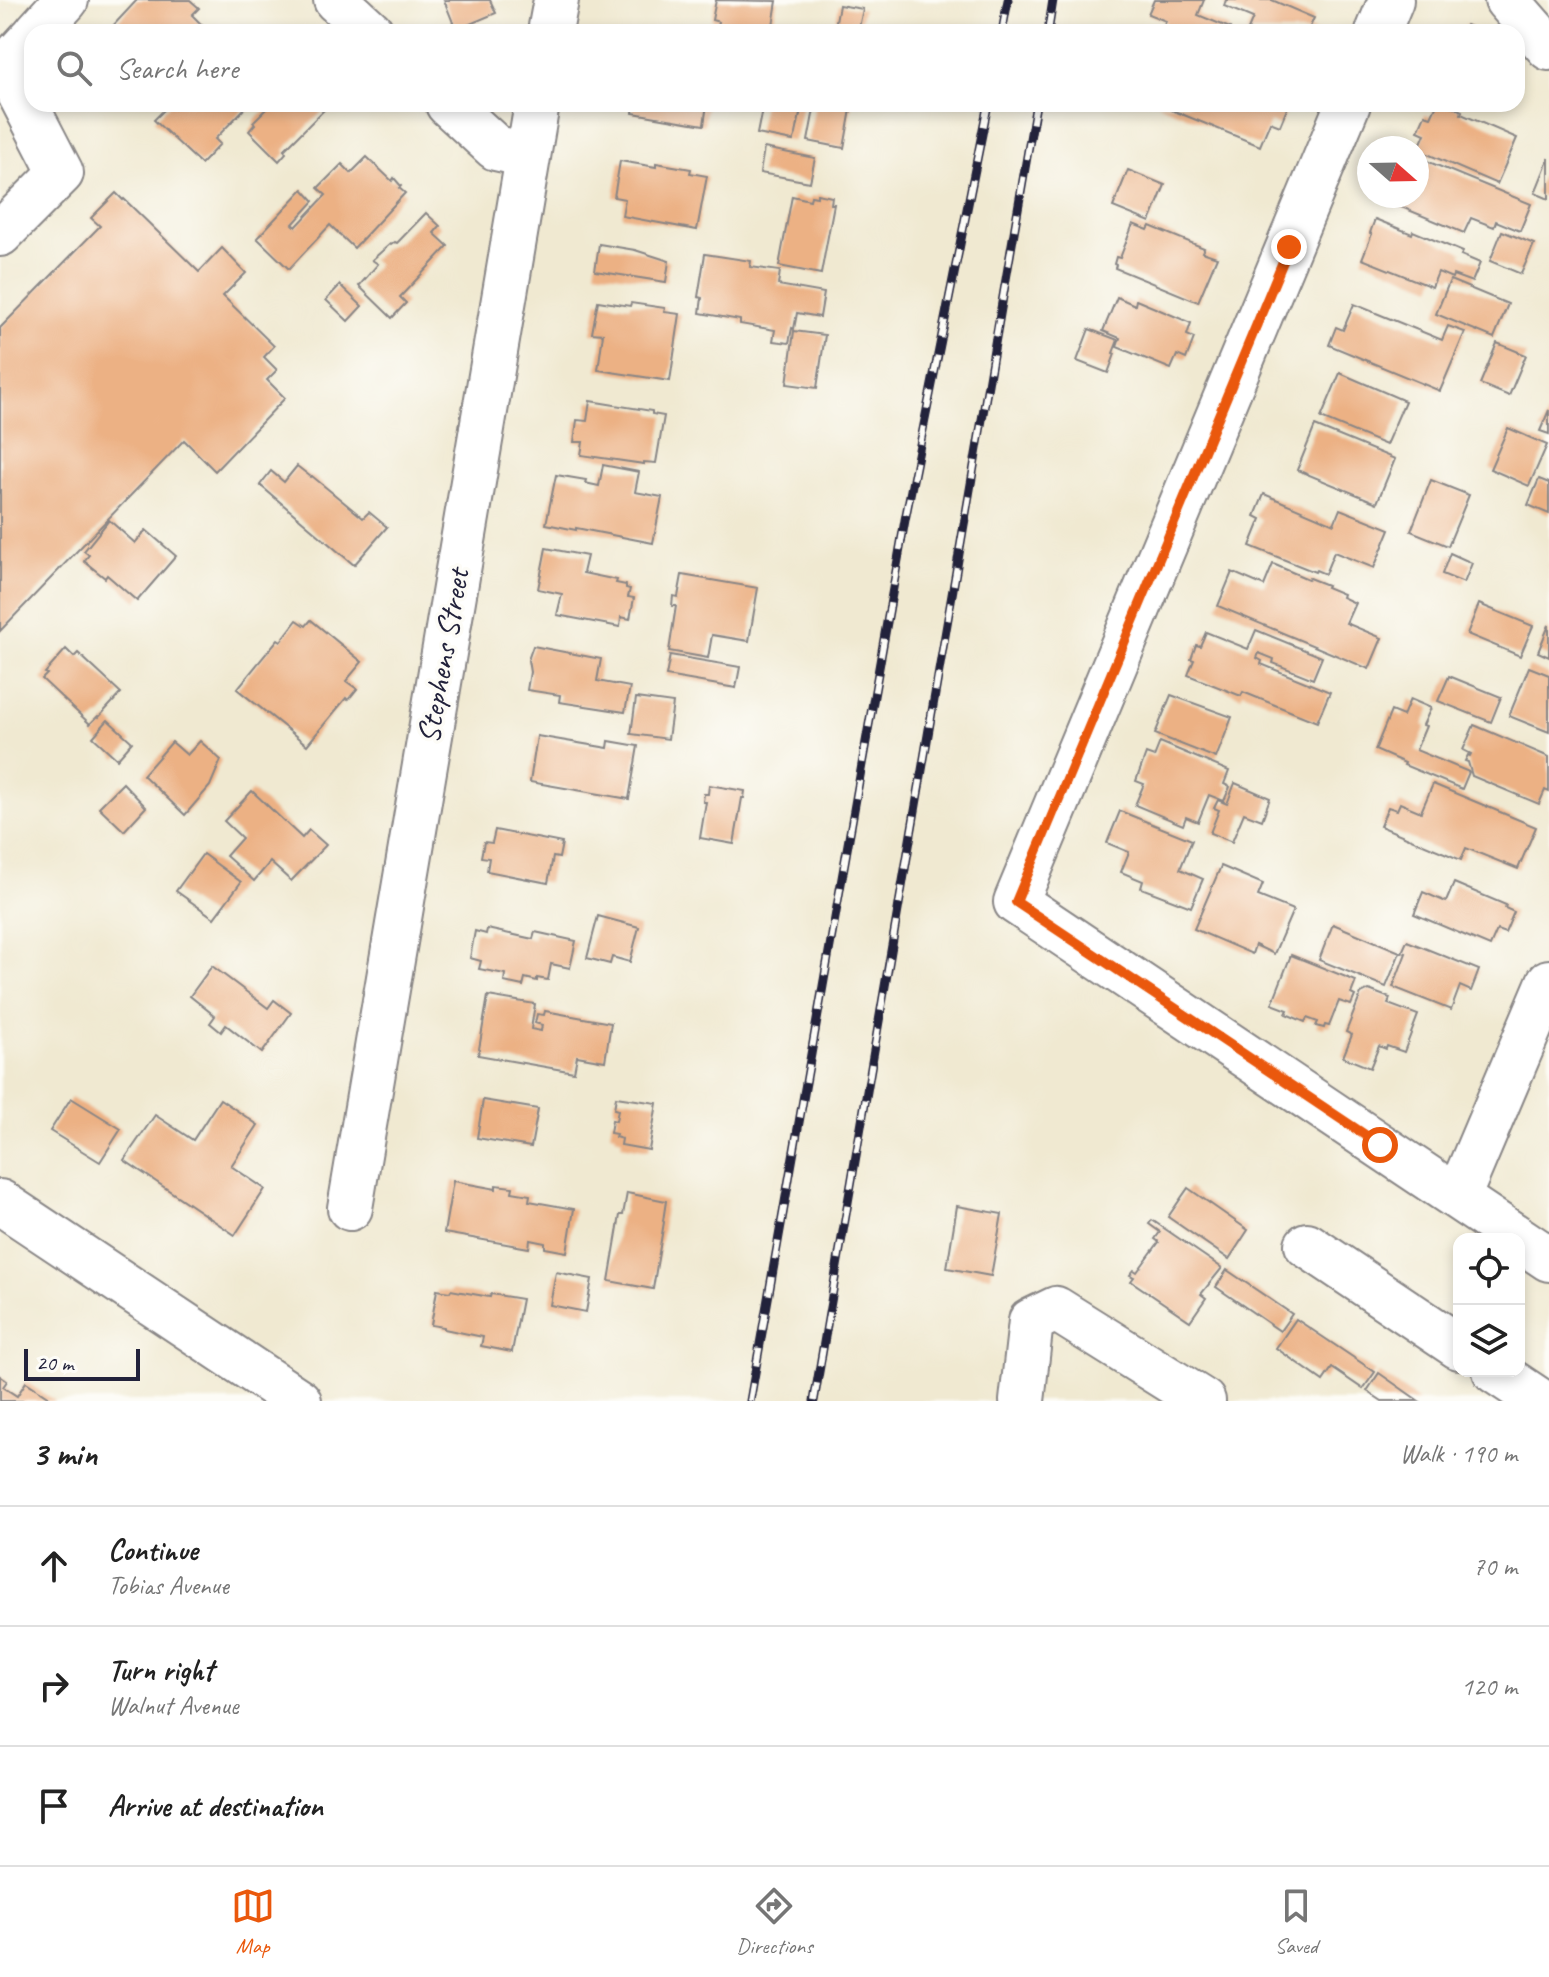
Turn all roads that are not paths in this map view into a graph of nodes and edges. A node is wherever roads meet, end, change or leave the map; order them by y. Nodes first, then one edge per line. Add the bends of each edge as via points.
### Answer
1 (66, 0) edge
2 (336, 0) edge
3 (556, 0) edge
4 (1391, 0) edge
5 (1507, 0) edge
6 (44, 24) edge
7 (362, 24) edge
8 (552, 24) edge
9 (1381, 24) edge
10 (1549, 48) edge
11 (13, 59) edge
12 (24, 85) edge
13 (35, 112) edge
14 (457, 112) edge
15 (535, 112) edge
16 (1345, 112) edge
17 (527, 155) junction
18 (0, 234) edge
19 (1549, 982) edge
20 (1458, 1197) junction
21 (0, 1202) edge
22 (350, 1208) dead end
23 (1307, 1245) dead end
24 (1549, 1259) edge
25 (1453, 1343) edge
26 (1504, 1377) edge
27 (299, 1401) edge
28 (1022, 1401) edge
29 (1203, 1401) edge
30 (1540, 1401) edge

1 - 6 street
2 - 7 street
3 - 8 street
4 - 9 street
5 - 10 street
11 - 12 street
13 - 18 street via 61,173
14 - 17 street via 496,148
15 - 17 street, Stephens Street
16 - 20 street via 1016,902
17 - 22 street, Stephens Street
19 - 20 street
20 - 24 street
21 - 27 street
23 - 25 street
26 - 30 street
28 - 29 street via 1031,1321 1056,1309

